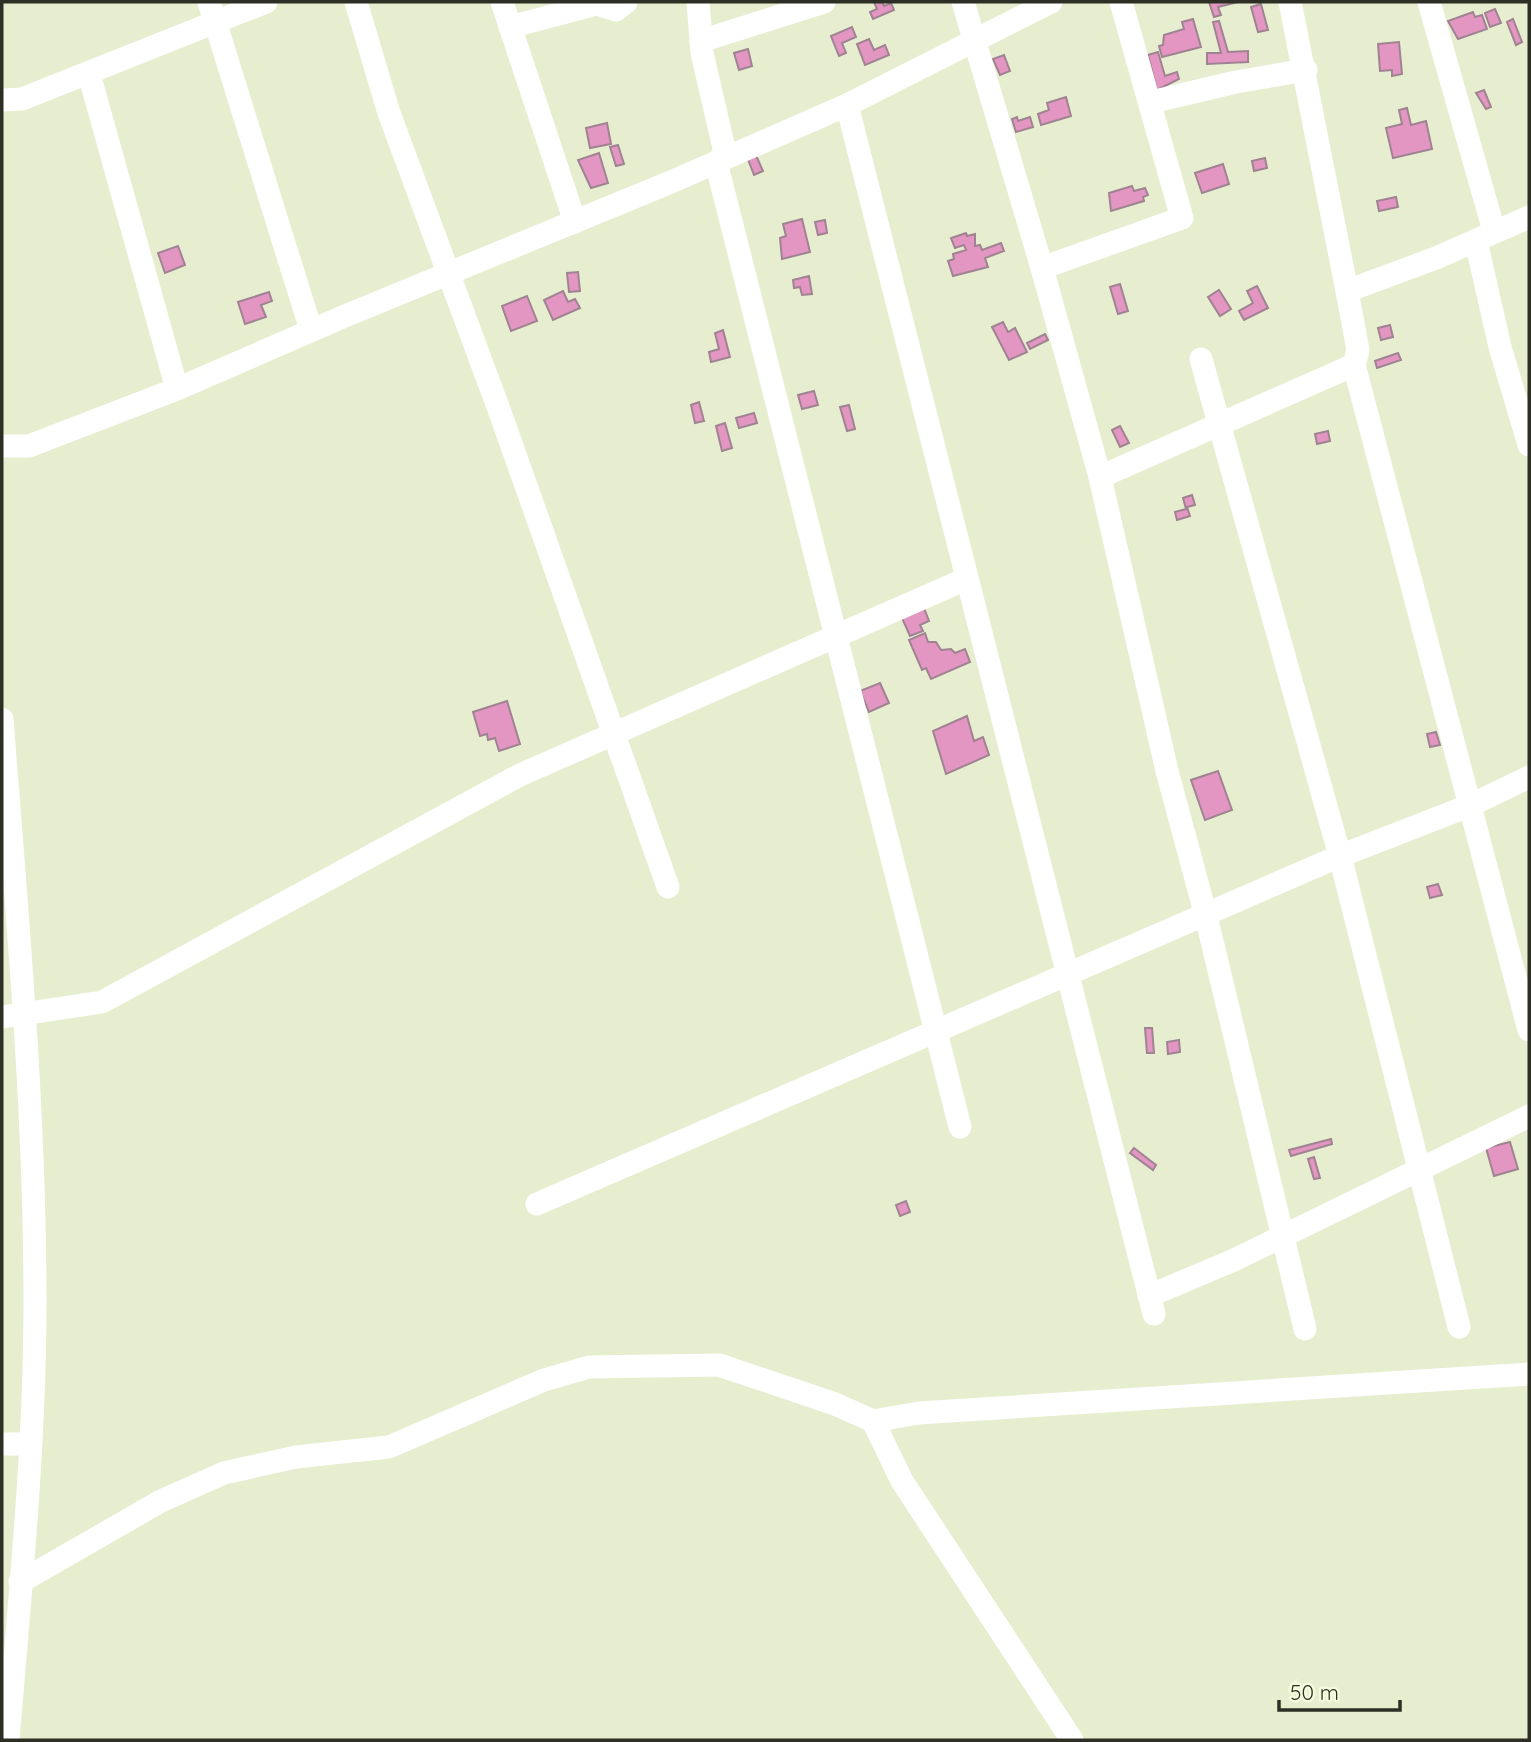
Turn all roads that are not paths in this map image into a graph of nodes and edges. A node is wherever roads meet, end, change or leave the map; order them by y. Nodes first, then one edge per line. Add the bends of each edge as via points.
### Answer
1 (266, 2) edge
2 (356, 2) edge
3 (502, 2) edge
4 (626, 2) edge
5 (698, 2) edge
6 (824, 2) edge
7 (962, 2) edge
8 (1051, 2) edge
9 (1121, 2) edge
10 (1290, 2) edge
11 (1429, 2) edge
12 (211, 11) edge
13 (510, 27) junction
14 (975, 39) junction
15 (701, 41) junction
16 (1306, 70) junction
17 (89, 74) junction
18 (2, 100) edge
19 (1152, 102) junction
20 (847, 105) junction
21 (721, 159) junction
22 (1529, 217) edge
23 (575, 222) junction
24 (1485, 236) junction
25 (1042, 268) junction
26 (447, 274) junction
27 (1347, 291) junction
28 (311, 330) junction
29 (1201, 359) dead end
30 (1354, 365) junction
31 (177, 389) junction
32 (1219, 423) junction
33 (1529, 445) edge
34 (2, 446) edge
35 (1100, 477) junction
36 (967, 579) junction
37 (835, 636) junction
38 (2, 719) edge
39 (614, 734) junction
40 (1529, 777) edge
41 (1471, 805) junction
42 (1340, 856) junction
43 (668, 887) dead end
44 (1206, 916) junction
45 (1068, 975) junction
46 (26, 1014) junction
47 (2, 1017) edge
48 (1529, 1030) edge
49 (936, 1032) junction
50 (1529, 1116) edge
51 (960, 1126) dead end
52 (1419, 1170) junction
53 (537, 1204) dead end
54 (1283, 1236) junction
55 (1459, 1327) dead end
56 (1305, 1329) dead end
57 (1529, 1374) edge
58 (873, 1421) junction
59 (2, 1444) edge
60 (29, 1444) junction
61 (20, 1582) junction
62 (8, 1740) edge
63 (1072, 1740) edge

1 - 12 street
2 - 26 street via 389,113
3 - 13 street
4 - 13 street via 616,10 597,4
5 - 15 street
6 - 15 street
7 - 14 street
8 - 14 street
9 - 19 street
10 - 16 street
11 - 24 street
12 - 17 street
12 - 28 street
13 - 23 street
14 - 20 street
14 - 25 street
15 - 21 street
16 - 19 street
16 - 27 street
17 - 18 street via 23,99
17 - 31 street
19 - 25 street via 1182,218
20 - 21 street
20 - 36 street
21 - 23 street
21 - 37 street
22 - 24 street
23 - 26 street
24 - 27 street
24 - 33 street via 1500,347
25 - 35 street
26 - 28 street
26 - 39 street
27 - 30 street via 1358,350
28 - 31 street
29 - 32 street
30 - 32 street
30 - 41 street
31 - 34 street via 29,446
32 - 35 street
32 - 42 street
35 - 44 street via 1167,771
36 - 37 street
36 - 45 street
37 - 39 street
37 - 49 street
38 - 46 street
39 - 43 street
39 - 46 street via 520,775 102,1002
40 - 41 street
41 - 42 street
41 - 48 street
42 - 44 street
42 - 52 street
44 - 45 street
44 - 54 street
45 - 49 street
45 - 54 street via 1152,1305
46 - 47 street
46 - 60 street via 35,1280
49 - 51 street
49 - 53 street
50 - 52 street
52 - 54 street
52 - 55 street
54 - 56 street
57 - 58 street via 919,1413
58 - 61 street via 719,1365 589,1367 544,1380 389,1447 296,1457 223,1473 161,1501
58 - 63 street via 902,1481
59 - 60 street
60 - 61 street
61 - 62 street

